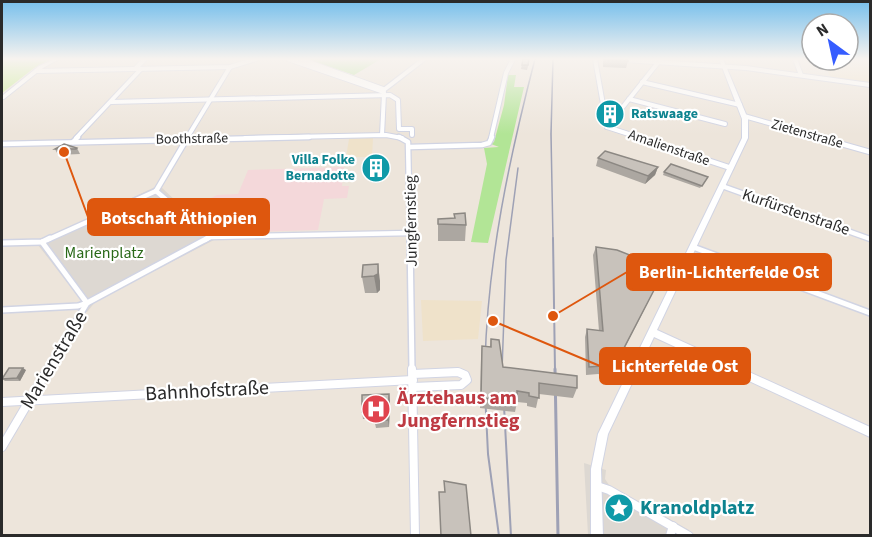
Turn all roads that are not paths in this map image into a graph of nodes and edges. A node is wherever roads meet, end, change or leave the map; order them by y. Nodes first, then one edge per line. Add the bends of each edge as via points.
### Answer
1 (20, 84) edge
2 (127, 84) edge
3 (220, 84) edge
4 (362, 84) edge
5 (364, 84) edge
6 (393, 84) edge
7 (504, 84) edge
8 (600, 84) edge
9 (640, 84) edge
10 (651, 84) edge
11 (731, 84) edge
12 (384, 92) junction
13 (2, 98) edge
14 (629, 99) junction
15 (211, 100) junction
16 (111, 102) junction
17 (740, 105) junction
18 (744, 116) junction
19 (725, 124) dead end
20 (607, 127) junction
21 (399, 129) junction
22 (382, 135) junction
23 (392, 135) junction
24 (412, 135) dead end
25 (187, 140) junction
26 (73, 142) junction
27 (2, 144) edge
28 (410, 147) junction
29 (870, 152) edge
30 (730, 168) junction
31 (722, 186) junction
32 (156, 191) junction
33 (411, 233) junction
34 (210, 237) junction
35 (870, 238) edge
36 (42, 242) junction
37 (2, 243) edge
38 (693, 247) junction
39 (87, 303) junction
40 (2, 310) edge
41 (870, 313) edge
42 (652, 332) junction
43 (413, 381) junction
44 (29, 400) junction
45 (2, 402) edge
46 (870, 432) edge
47 (2, 447) edge
48 (595, 486) junction
49 (673, 526) junction
50 (415, 536) edge
51 (597, 536) edge
52 (670, 536) edge
53 (689, 536) edge

1 - 13 main road
2 - 16 street
3 - 15 street
4 - 12 street
5 - 12 street
6 - 12 street
7 - 28 street via 489,143
8 - 20 street
9 - 14 street
10 - 17 street
11 - 17 main road
12 - 15 street
12 - 21 street via 398,100
12 - 22 street
14 - 19 street
14 - 20 street
15 - 16 street
15 - 25 street
16 - 26 street
17 - 18 main road
18 - 29 street, Zietenstraße
18 - 30 main road via 745,138
20 - 30 street, Amalienstraße
21 - 23 street
21 - 24 street via 412,129
22 - 23 street
22 - 25 street, Boothstraße
23 - 28 street via 404,139
25 - 26 street, Boothstraße
25 - 32 street
26 - 27 street, Boothstraße
28 - 33 street, Jungfernstieg
30 - 31 main road
31 - 35 street, Kurfürstenstraße
31 - 38 main road
32 - 34 street
32 - 36 street
33 - 34 street
33 - 43 street, Jungfernstieg
34 - 39 street
36 - 37 street
36 - 39 street
38 - 41 street
38 - 42 main road
39 - 40 street
39 - 44 street, Marienstraße
42 - 46 main road
42 - 48 main road via 603,434
43 - 43 street via 461,385 467,380 458,372
43 - 44 street, Bahnhofstraße
43 - 50 street, Jungfernstieg
44 - 45 street, Bahnhofstraße
44 - 47 street, Marienstraße
48 - 49 street
48 - 51 main road
49 - 52 street
49 - 53 street

